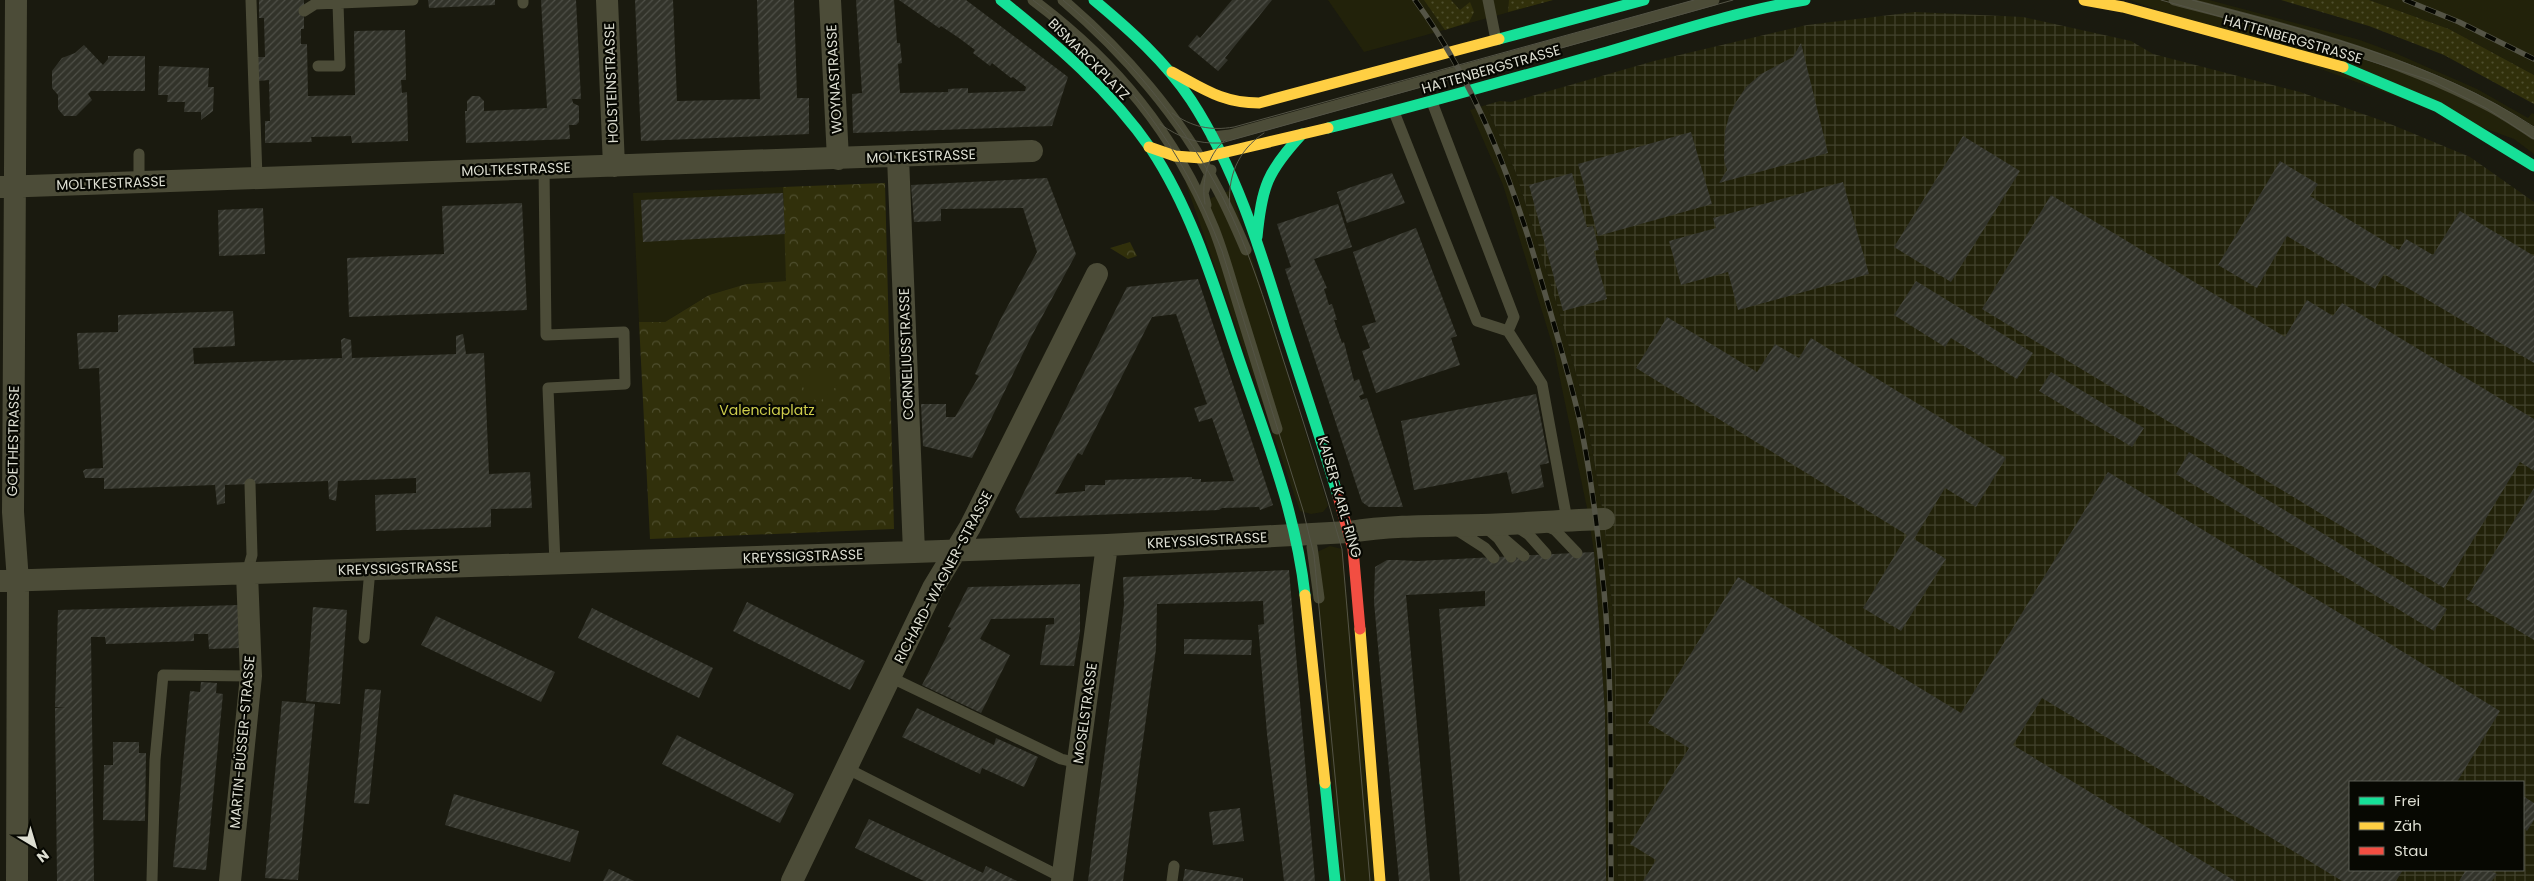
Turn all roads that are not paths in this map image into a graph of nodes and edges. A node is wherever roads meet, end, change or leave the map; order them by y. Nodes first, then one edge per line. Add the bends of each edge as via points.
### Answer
1 (16, 0) edge
2 (251, 0) edge
3 (413, 0) edge
4 (608, 0) edge
5 (830, 0) edge
6 (1002, 0) edge
7 (1033, 0) edge
8 (1063, 0) edge
9 (1094, 0) edge
10 (1488, 0) edge
11 (1644, 0) edge
12 (1714, 0) edge
13 (1805, 0) edge
14 (2084, 0) edge
15 (2174, 0) edge
16 (314, 2) edge
17 (338, 3) junction
18 (304, 11) dead end
19 (1496, 40) junction
20 (1161, 63) junction
21 (318, 66) dead end
22 (1432, 102) junction
23 (1259, 103) junction
24 (1393, 111) junction
25 (1237, 114) dead end
26 (1154, 119) junction
27 (1220, 120) dead end
28 (1258, 127) junction
29 (1209, 133) junction
30 (1302, 134) junction
31 (2534, 134) edge
32 (1191, 138) junction
33 (1149, 147) junction
34 (1032, 151) dead end
35 (139, 154) dead end
36 (1220, 155) junction
37 (898, 156) junction
38 (1179, 157) junction
39 (838, 158) junction
40 (1201, 159) junction
41 (614, 166) junction
42 (2534, 166) edge
43 (544, 168) junction
44 (1209, 174) junction
45 (257, 178) junction
46 (1170, 179) junction
47 (139, 182) junction
48 (8, 187) edge
49 (1208, 216) junction
50 (1234, 222) joint
51 (1257, 241) junction
52 (1097, 274) dead end
53 (1508, 331) junction
54 (1282, 443) dead end
55 (250, 484) dead end
56 (1604, 519) dead end
57 (1567, 520) junction
58 (1538, 522) junction
59 (1447, 524) junction
60 (1494, 526) junction
61 (1303, 530) junction
62 (1343, 532) junction
63 (1107, 545) junction
64 (956, 551) junction
65 (914, 552) junction
66 (1577, 553) dead end
67 (1546, 554) dead end
68 (1524, 556) dead end
69 (1511, 557) dead end
70 (1494, 558) dead end
71 (555, 564) junction
72 (370, 569) junction
73 (248, 573) junction
74 (9, 581) edge
75 (1320, 611) dead end
76 (364, 638) dead end
77 (250, 676) junction
78 (890, 677) junction
79 (1327, 690) dead end
80 (1078, 764) junction
81 (846, 768) junction
82 (1174, 866) dead end
83 (1062, 879) edge
84 (17, 881) edge
85 (152, 881) edge
86 (230, 881) edge
87 (792, 881) edge
88 (1172, 881) edge
89 (1335, 881) edge
90 (1345, 881) edge
91 (1370, 881) edge
92 (1380, 881) edge

1 - 48 street, GOETHESTRASSE
2 - 45 lane
3 - 17 lane
4 - 41 street, HOLSTEINSTRASSE
5 - 39 street, WOYNASTRASSE
6 - 33 street, BISMARCKPLATZ via 1063,50
7 - 26 lane, BISMARCKPLATZ via 1098,54
8 - 32 lane, BISMARCKPLATZ via 1096,29
9 - 20 street
10 - 19 lane
11 - 19 street, HATTENBERGSTRASSE
12 - 28 lane, HATTENBERGSTRASSE
13 - 22 street, HATTENBERGSTRASSE via 1716,20
14 - 42 street, HATTENBERGSTRASSE via 2123,7 2348,68 2438,107
15 - 31 lane, HATTENBERGSTRASSE via 2392,62 2489,106
16 - 17 lane
16 - 18 lane
17 - 21 lane via 340,66
19 - 23 street, HATTENBERGSTRASSE
20 - 23 street via 1225,100
20 - 29 street
22 - 24 street, HATTENBERGSTRASSE
22 - 53 lane via 1514,316
23 - 25 street
24 - 30 street, HATTENBERGSTRASSE
24 - 53 lane via 1477,321
26 - 32 lane, BISMARCKPLATZ
26 - 38 lane, BISMARCKPLATZ
27 - 29 street
28 - 29 lane via 1230,135
28 - 36 lane, BISMARCKPLATZ
29 - 32 street
29 - 36 street
30 - 36 street, BISMARCKPLATZ
30 - 51 street via 1267,176 1261,192
32 - 38 street
32 - 40 lane, BISMARCKPLATZ
33 - 38 street, BISMARCKPLATZ
33 - 46 street, BISMARCKPLATZ
34 - 37 street, MOLTKESTRASSE
35 - 47 lane
36 - 40 street, BISMARCKPLATZ
36 - 44 lane, BISMARCKPLATZ
36 - 51 street
37 - 39 street, MOLTKESTRASSE
37 - 65 street, CORNELIUSSTRASSE
38 - 40 street, BISMARCKPLATZ
38 - 46 street
38 - 49 lane, BISMARCKPLATZ
39 - 41 street, MOLTKESTRASSE
40 - 44 lane, BISMARCKPLATZ
41 - 43 street, MOLTKESTRASSE
43 - 45 street, MOLTKESTRASSE
43 - 71 lane via 546,335 624,332 625,384 548,388
44 - 49 lane, BISMARCKPLATZ via 1203,193
44 - 50 lane, BISMARCKPLATZ
45 - 47 street, MOLTKESTRASSE
46 - 61 street, BISMARCKPLATZ via 1208,265 1281,482
47 - 48 street, MOLTKESTRASSE
48 - 74 street, GOETHESTRASSE via 12,512
49 - 54 lane, BISMARCKPLATZ
50 - 62 lane, KAISER-KARL-RING via 1254,267
51 - 62 street, KAISER-KARL-RING
52 - 64 street, RICHARD-WAGNER-STRASSE
53 - 57 lane via 1542,384
55 - 73 lane via 252,555
56 - 57 street, KREYSSIGSTRASSE
57 - 58 street, KREYSSIGSTRASSE
58 - 60 street, KREYSSIGSTRASSE
58 - 66 lane via 1555,530
59 - 60 street, KREYSSIGSTRASSE
59 - 62 street, KREYSSIGSTRASSE
59 - 70 lane via 1485,548
60 - 67 lane via 1529,535
60 - 68 lane
60 - 69 lane
61 - 62 street, KREYSSIGSTRASSE
61 - 63 street, KREYSSIGSTRASSE
61 - 75 lane via 1315,562
61 - 89 street via 1303,570
62 - 91 lane, KAISER-KARL-RING
62 - 92 street, KAISER-KARL-RING via 1356,566
63 - 64 street, KREYSSIGSTRASSE
63 - 80 street, MOSELSTRASSE
64 - 65 street, KREYSSIGSTRASSE
64 - 78 street, RICHARD-WAGNER-STRASSE via 933,588
65 - 71 street, KREYSSIGSTRASSE
71 - 72 street, KREYSSIGSTRASSE
72 - 73 street, KREYSSIGSTRASSE
72 - 76 lane
73 - 74 street, KREYSSIGSTRASSE
73 - 77 street, MARTIN-BÜSSER-STRASSE
74 - 84 street, GOETHESTRASSE
77 - 85 lane via 163,675 155,760
77 - 86 street, MARTIN-BÜSSER-STRASSE
78 - 80 lane via 1061,759
78 - 81 street, RICHARD-WAGNER-STRASSE
79 - 90 lane
80 - 83 street, MOSELSTRASSE
81 - 83 lane
81 - 87 street, RICHARD-WAGNER-STRASSE
82 - 88 lane

